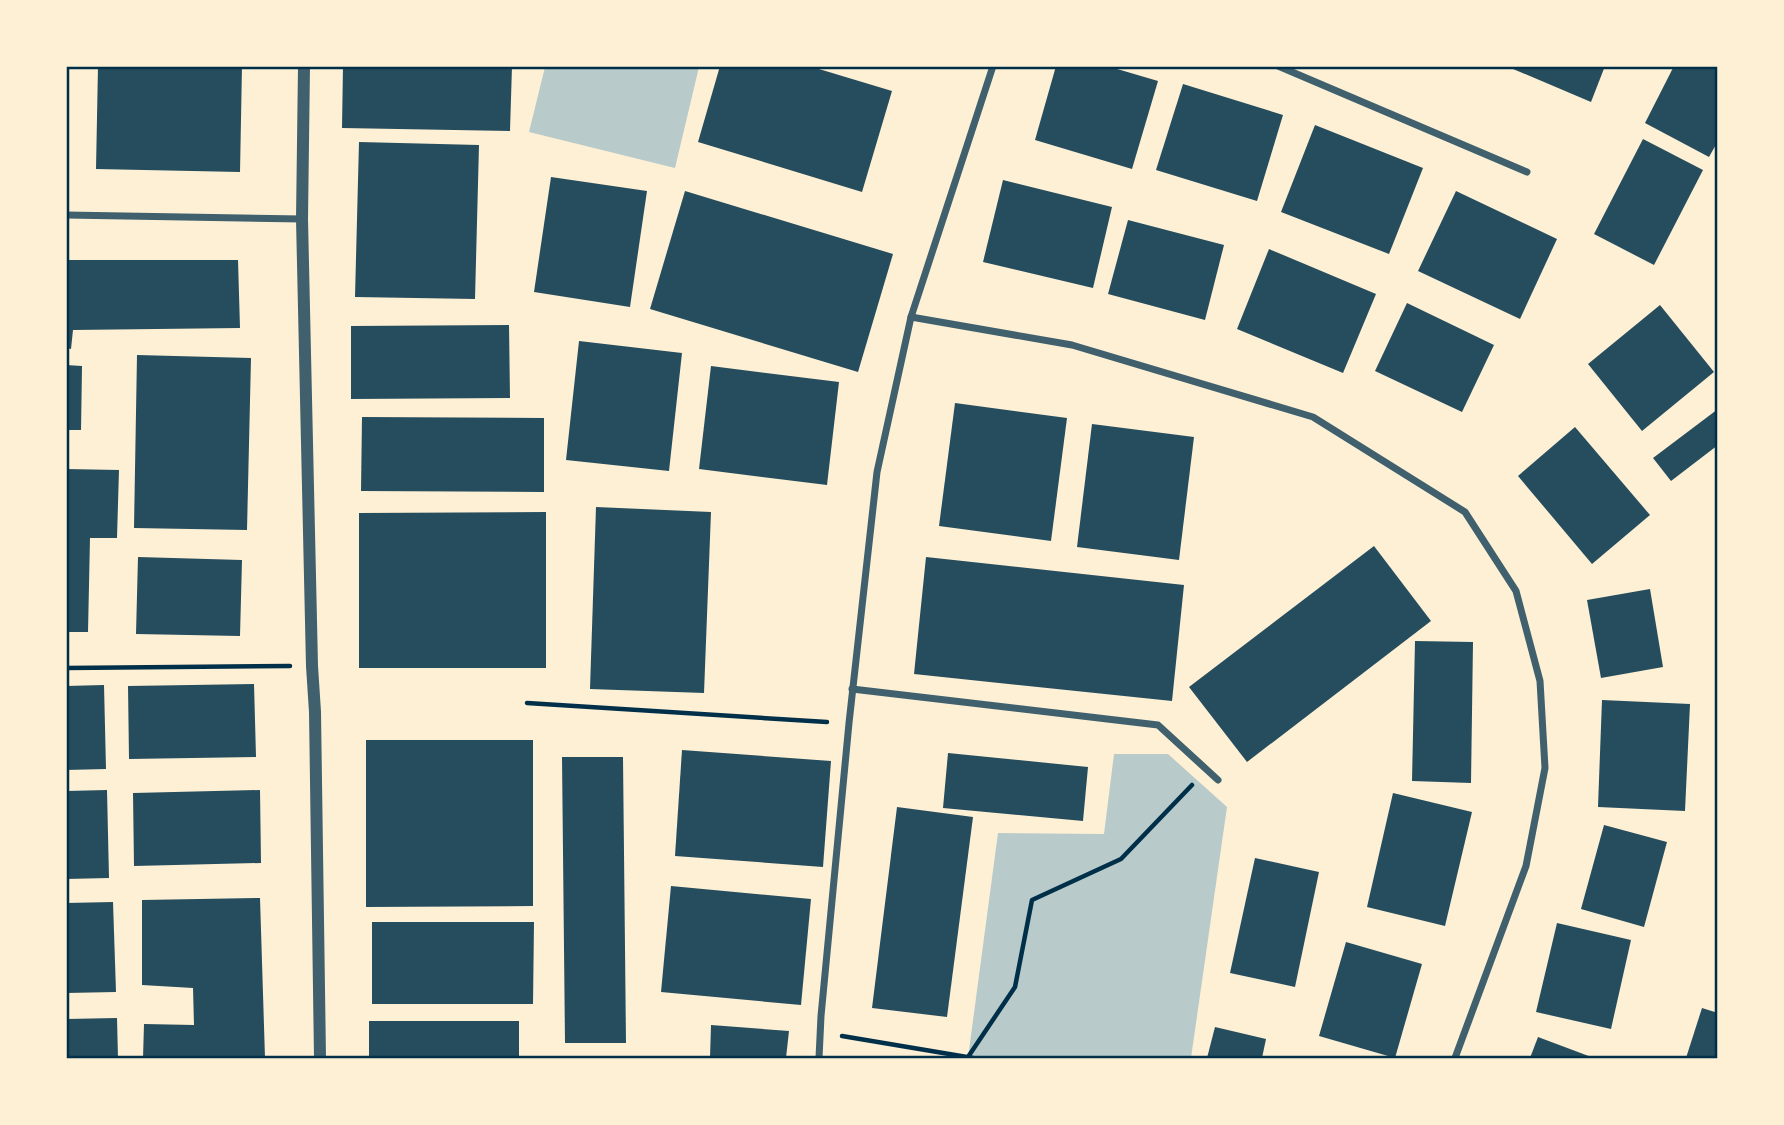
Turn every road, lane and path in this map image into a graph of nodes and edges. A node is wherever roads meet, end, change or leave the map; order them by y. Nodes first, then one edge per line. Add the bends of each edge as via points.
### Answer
1 (304, 66) edge
2 (993, 66) edge
3 (1278, 66) edge
4 (1527, 172) dead end
5 (66, 215) edge
6 (302, 219) junction
7 (911, 317) junction
8 (312, 666) junction
9 (66, 668) edge
10 (852, 689) junction
11 (527, 703) dead end
12 (849, 723) junction
13 (1207, 769) junction
14 (1218, 780) dead end
15 (820, 1032) junction
16 (971, 1058) edge
17 (320, 1059) edge
18 (819, 1059) edge
19 (1455, 1059) edge

1 - 6 street
2 - 7 street
3 - 4 street
5 - 6 street
6 - 8 street
7 - 10 street via 877,472
7 - 19 street via 1072,345 1313,417 1465,512 1516,591 1540,681 1545,768 1526,866
8 - 9 path
8 - 17 street
10 - 12 street
10 - 13 street via 1158,724
11 - 12 path
12 - 15 street
13 - 14 street
13 - 16 path via 1121,859 1032,900 1015,987
15 - 16 path
15 - 18 street

